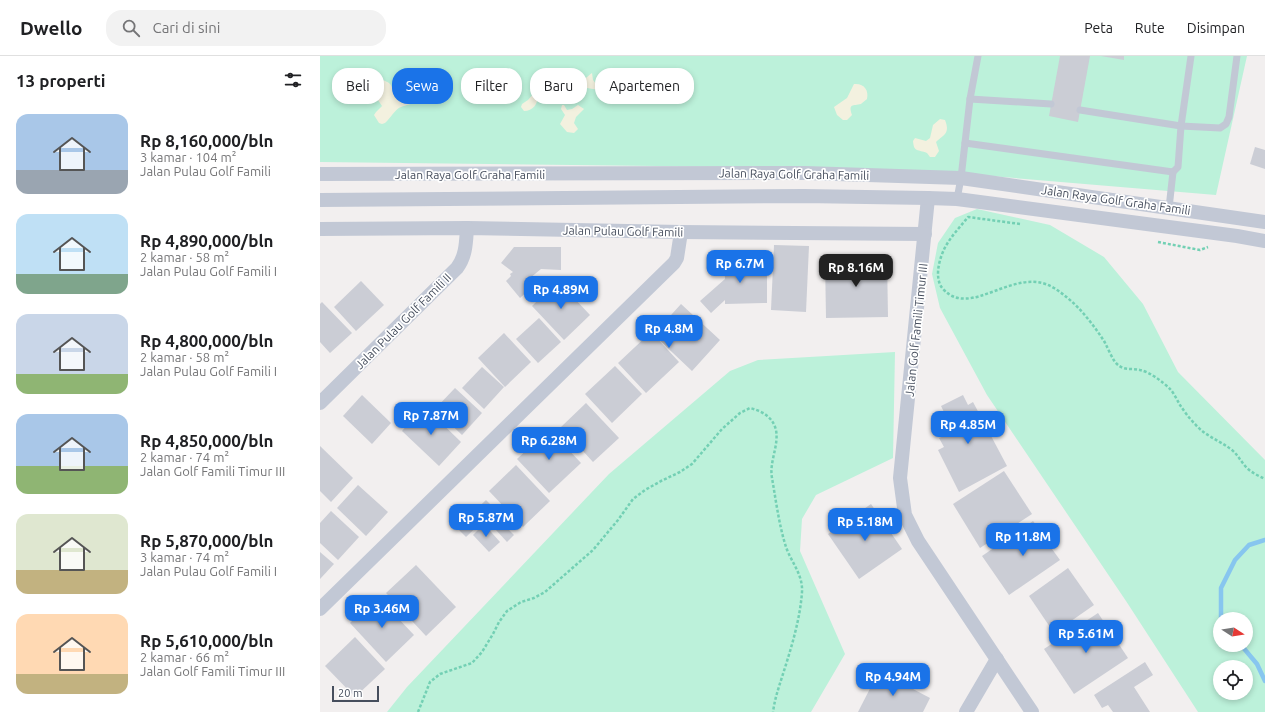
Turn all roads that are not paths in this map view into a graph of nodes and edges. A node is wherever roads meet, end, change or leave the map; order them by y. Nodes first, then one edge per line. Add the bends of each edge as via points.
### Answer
1 (978, 56) edge
2 (1190, 56) edge
3 (1237, 56) edge
4 (970, 99) junction
5 (1051, 104) dead end
6 (1080, 110) dead end
7 (1181, 126) junction
8 (965, 143) junction
9 (1173, 172) junction
10 (806, 173) junction
11 (320, 174) edge
12 (961, 178) junction
13 (804, 196) junction
14 (928, 198) junction
15 (320, 200) edge
16 (957, 200) junction
17 (1169, 208) junction
18 (1184, 210) junction
19 (1265, 222) edge
20 (1167, 227) junction
21 (467, 228) junction
22 (1182, 228) junction
23 (320, 229) edge
24 (680, 232) junction
25 (925, 234) junction
26 (1265, 241) edge
27 (320, 403) edge
28 (320, 609) edge
29 (997, 659) junction
30 (966, 712) edge
31 (1032, 712) edge

1 - 4 lane
2 - 7 lane
3 - 7 lane via 1226,124 1220,128
4 - 5 lane
4 - 8 lane
6 - 7 lane
7 - 9 lane via 1178,167
8 - 9 lane
8 - 12 lane
9 - 17 lane
10 - 11 street, Jalan Raya Golf Graha Famili
10 - 12 street, Jalan Raya Golf Graha Famili
10 - 13 street
12 - 16 lane
12 - 17 street, Jalan Raya Golf Graha Famili
13 - 14 street, Jalan Raya Golf Graha Famili
13 - 15 street, Jalan Raya Golf Graha Famili
14 - 16 street, Jalan Raya Golf Graha Famili
14 - 25 street, Jalan Golf Famili Timur III
16 - 20 street, Jalan Raya Golf Graha Famili
17 - 18 street, Jalan Raya Golf Graha Famili
17 - 20 street
18 - 19 street, Jalan Raya Golf Graha Famili
18 - 22 street
20 - 22 street, Jalan Raya Golf Graha Famili
21 - 23 street, Jalan Pulau Golf Famili
21 - 24 street, Jalan Pulau Golf Famili
21 - 27 street, Jalan Pulau Golf Famili II via 465,253 457,268
22 - 26 street, Jalan Raya Golf Graha Famili
24 - 25 street, Jalan Pulau Golf Famili
24 - 28 street via 674,263
25 - 29 street, Jalan Golf Famili Timur III via 900,478 905,514 918,541
29 - 30 street
29 - 31 street, Jalan Golf Famili Timur III

